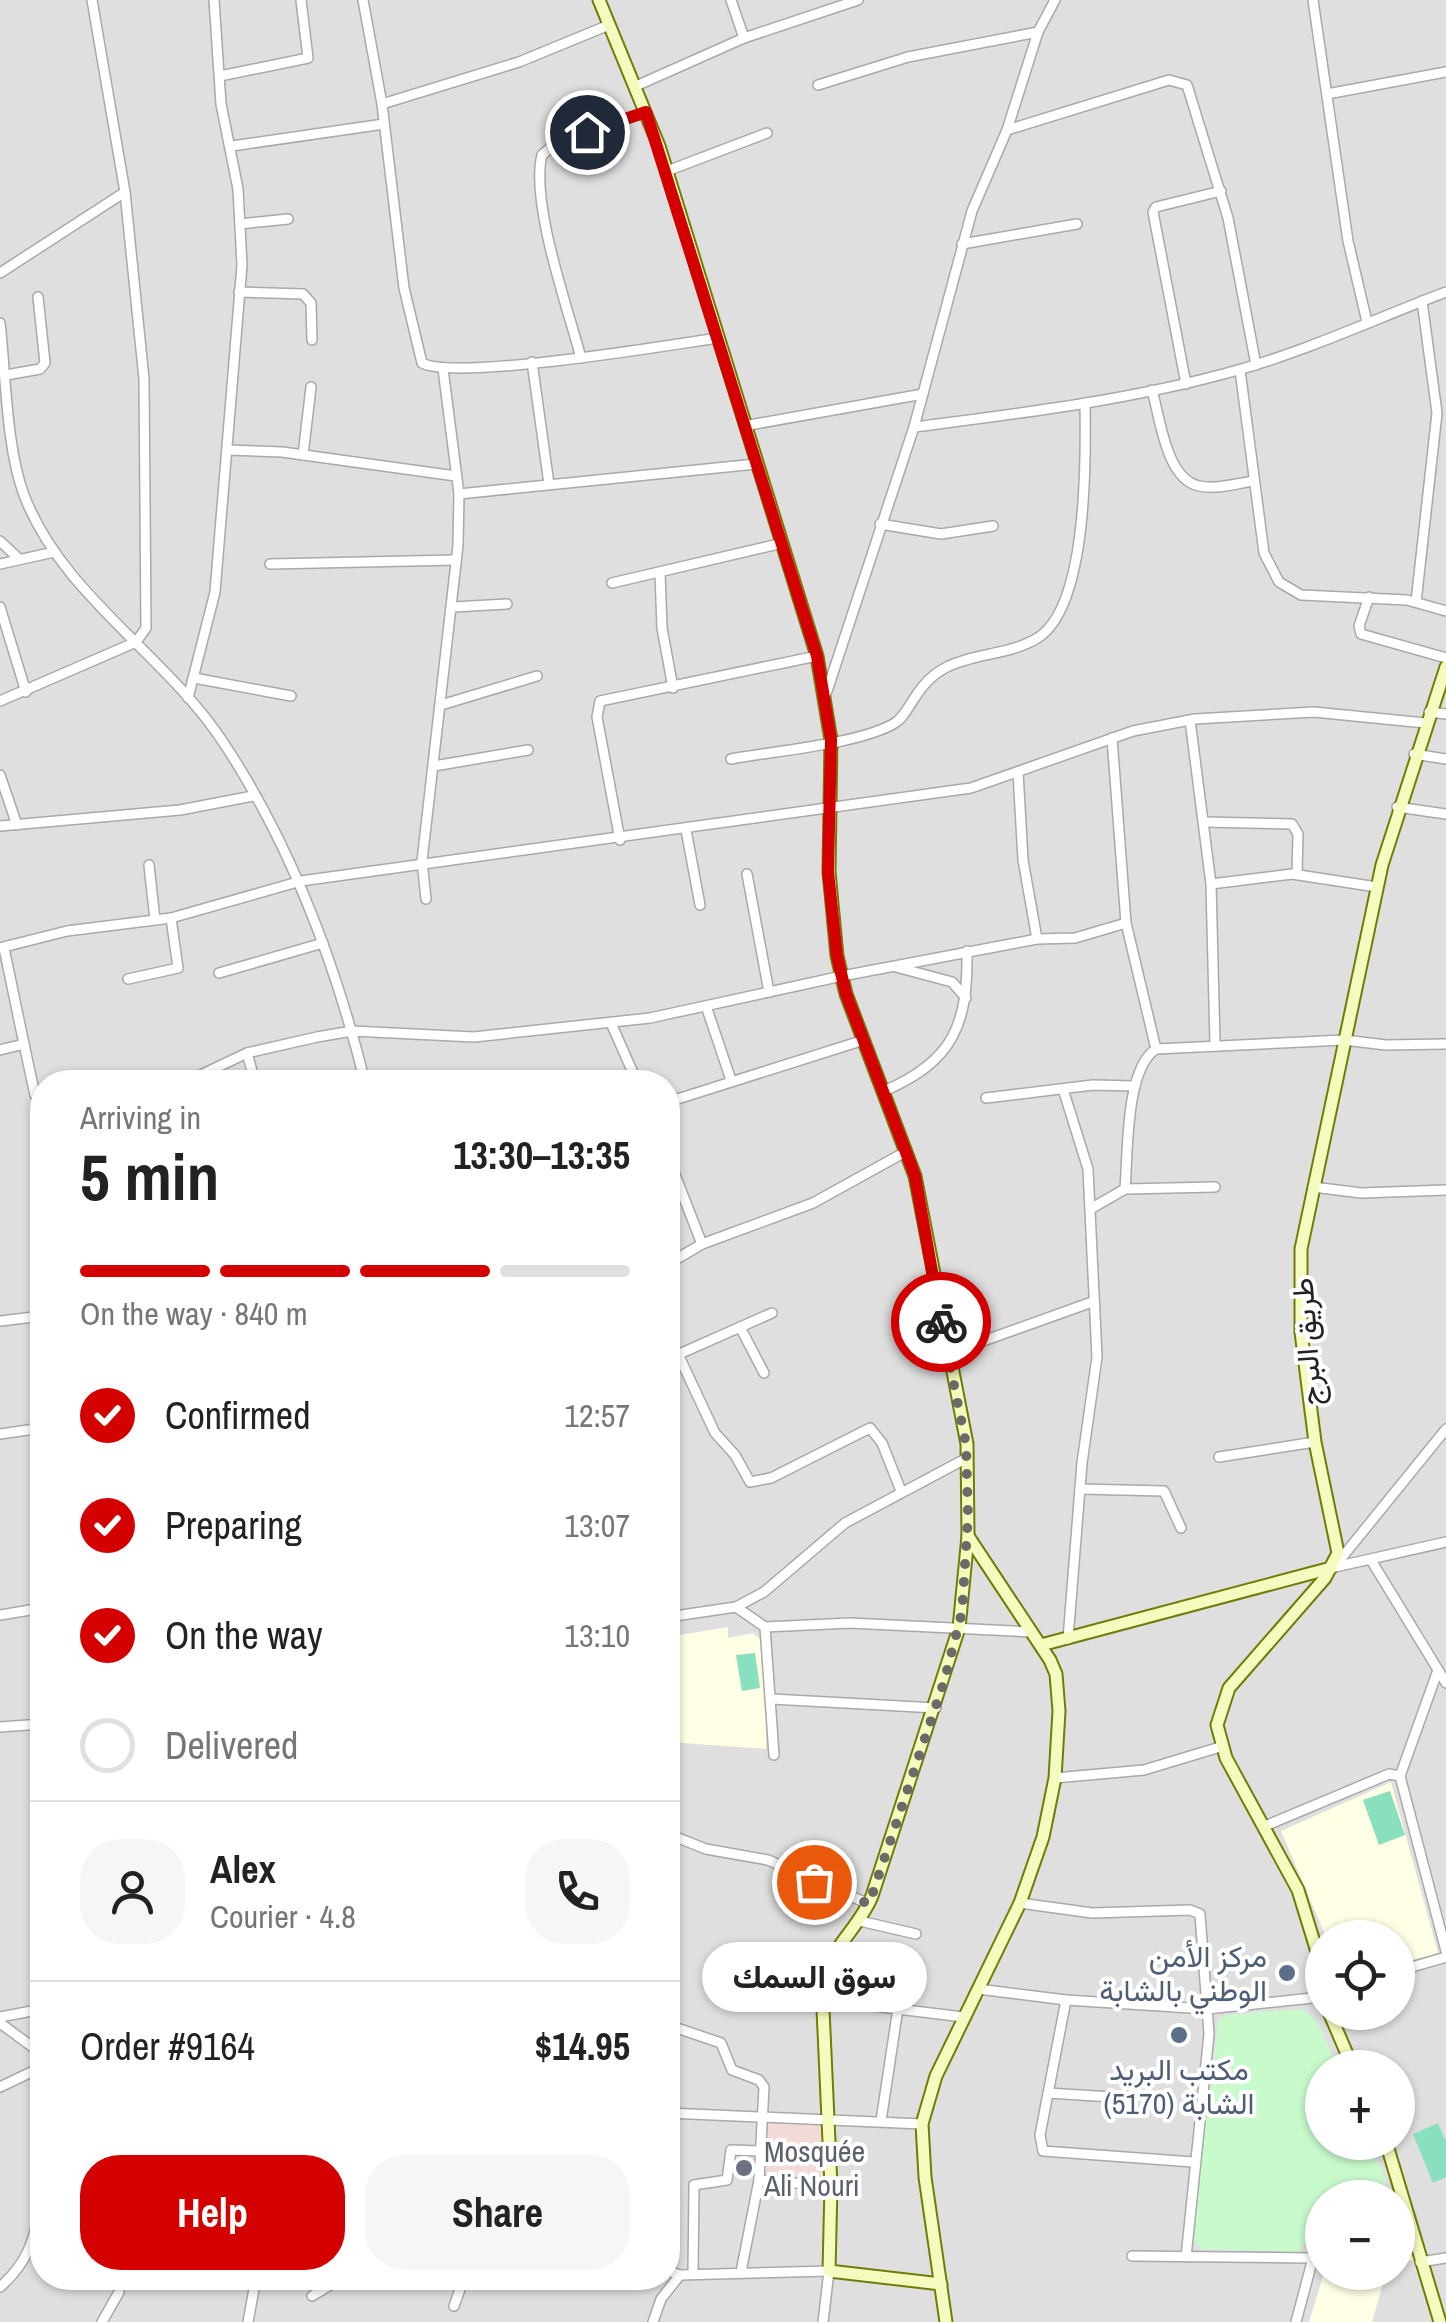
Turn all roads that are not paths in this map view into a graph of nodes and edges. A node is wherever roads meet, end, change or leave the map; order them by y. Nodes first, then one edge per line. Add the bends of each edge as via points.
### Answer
1 (92, 0) edge
2 (214, 0) edge
3 (302, 0) edge
4 (364, 0) edge
5 (599, 0) edge
6 (731, 0) edge
7 (858, 0) edge
8 (1055, 0) edge
9 (1313, 0) edge
10 (840, 2) edge
11 (610, 25) junction
12 (1038, 32) junction
13 (744, 38) junction
14 (1446, 72) edge
15 (220, 76) junction
16 (818, 85) dead end
17 (636, 86) junction
18 (1326, 94) junction
19 (382, 104) junction
20 (646, 112) junction
21 (384, 124) junction
22 (1007, 130) junction
23 (767, 134) dead end
24 (232, 146) junction
25 (667, 171) junction
26 (1221, 191) junction
27 (124, 192) junction
28 (288, 219) dead end
29 (240, 224) junction
30 (1078, 224) dead end
31 (962, 244) junction
32 (0, 273) edge
33 (239, 292) junction
34 (1446, 292) edge
35 (38, 297) dead end
36 (1422, 301) junction
37 (1366, 322) junction
38 (0, 323) edge
39 (718, 338) junction
40 (312, 340) dead end
41 (582, 358) junction
42 (532, 362) junction
43 (1256, 365) junction
44 (443, 369) junction
45 (1240, 370) junction
46 (6, 375) junction
47 (1186, 384) junction
48 (310, 387) dead end
49 (1152, 390) junction
50 (923, 394) junction
51 (1085, 403) junction
52 (1441, 413) edge
53 (744, 426) junction
54 (914, 427) junction
55 (227, 450) junction
56 (303, 455) junction
57 (756, 464) junction
58 (456, 476) junction
59 (1254, 482) junction
60 (549, 484) junction
61 (458, 494) junction
62 (880, 524) junction
63 (992, 526) dead end
64 (0, 542) edge
65 (782, 543) junction
66 (54, 552) junction
67 (18, 558) junction
68 (456, 560) junction
69 (0, 564) edge
70 (270, 564) dead end
71 (660, 573) junction
72 (612, 583) dead end
73 (1369, 597) junction
74 (1416, 602) junction
75 (506, 604) dead end
76 (0, 607) edge
77 (453, 607) junction
78 (1446, 611) edge
79 (136, 642) junction
80 (817, 656) junction
81 (1446, 658) edge
82 (1446, 666) edge
83 (537, 676) dead end
84 (194, 678) junction
85 (673, 688) junction
86 (26, 692) junction
87 (291, 696) dead end
88 (825, 696) junction
89 (188, 698) junction
90 (0, 701) edge
91 (441, 704) junction
92 (1446, 714) edge
93 (1427, 718) junction
94 (1190, 720) junction
95 (1112, 738) junction
96 (831, 740) junction
97 (528, 750) dead end
98 (1414, 754) junction
99 (732, 759) dead end
100 (1446, 759) edge
101 (434, 766) junction
102 (1018, 772) junction
103 (0, 776) edge
104 (253, 796) junction
105 (1397, 808) junction
106 (830, 809) junction
107 (1446, 814) edge
108 (1204, 822) junction
109 (17, 825) junction
110 (0, 826) edge
111 (686, 830) junction
112 (620, 840) junction
113 (422, 861) junction
114 (149, 864) dead end
115 (747, 874) dead end
116 (1297, 874) junction
117 (301, 881) junction
118 (1211, 884) junction
119 (1377, 887) junction
120 (426, 899) dead end
121 (700, 905) dead end
122 (171, 918) junction
123 (155, 920) junction
124 (1126, 923) junction
125 (1038, 939) junction
126 (323, 943) junction
127 (2, 948) edge
128 (967, 951) junction
129 (891, 966) junction
130 (220, 973) dead end
131 (842, 976) junction
132 (128, 979) dead end
133 (769, 992) junction
134 (967, 1000) junction
135 (706, 1006) junction
136 (612, 1024) junction
137 (352, 1031) junction
138 (864, 1040) junction
139 (1344, 1040) junction
140 (1216, 1043) junction
141 (24, 1044) junction
142 (1446, 1044) edge
143 (1156, 1049) junction
144 (0, 1050) edge
145 (247, 1053) junction
146 (211, 1070) edge
147 (252, 1070) edge
148 (362, 1070) edge
149 (632, 1070) edge
150 (30, 1072) edge
151 (731, 1080) junction
152 (1135, 1086) junction
153 (1063, 1089) junction
154 (884, 1091) junction
155 (680, 1098) edge
156 (986, 1098) dead end
157 (907, 1151) junction
158 (1215, 1187) dead end
159 (1313, 1187) junction
160 (680, 1188) edge
161 (1125, 1189) junction
162 (1446, 1190) edge
163 (1092, 1208) junction
164 (702, 1244) junction
165 (680, 1257) edge
166 (1092, 1302) junction
167 (772, 1313) dead end
168 (30, 1317) edge
169 (0, 1321) edge
170 (740, 1327) junction
171 (680, 1353) edge
172 (947, 1354) junction
173 (680, 1369) edge
174 (764, 1373) dead end
175 (1446, 1429) edge
176 (30, 1430) edge
177 (0, 1434) edge
178 (1315, 1442) junction
179 (967, 1458) junction
180 (1220, 1458) dead end
181 (1080, 1489) junction
182 (902, 1491) junction
183 (1181, 1528) dead end
184 (968, 1536) junction
185 (1446, 1542) edge
186 (1371, 1560) junction
187 (1333, 1568) junction
188 (736, 1607) junction
189 (30, 1610) edge
190 (680, 1615) edge
191 (0, 1616) edge
192 (766, 1627) junction
193 (959, 1628) junction
194 (1031, 1632) junction
195 (1068, 1639) junction
196 (1041, 1645) junction
197 (1438, 1670) junction
198 (1446, 1683) edge
199 (772, 1699) junction
200 (936, 1708) junction
201 (30, 1725) edge
202 (0, 1728) edge
203 (1220, 1747) junction
204 (774, 1755) dead end
205 (1400, 1776) junction
206 (1055, 1778) junction
207 (1265, 1826) junction
208 (680, 1839) edge
209 (1020, 1903) junction
210 (869, 1904) junction
211 (1307, 1920) edge
212 (860, 1921) junction
213 (916, 1934) dead end
214 (1445, 1955) edge
215 (1415, 1965) edge
216 (1446, 1970) edge
217 (822, 1988) junction
218 (978, 1989) junction
219 (714, 1991) dead end
220 (1066, 2000) junction
221 (1305, 2000) edge
222 (821, 2006) junction
223 (898, 2008) junction
224 (1207, 2009) junction
225 (30, 2013) edge
226 (963, 2016) junction
227 (0, 2020) edge
228 (680, 2029) edge
229 (30, 2044) edge
230 (30, 2073) edge
231 (0, 2087) edge
232 (1048, 2092) junction
233 (1128, 2098) dead end
234 (680, 2114) edge
235 (762, 2118) junction
236 (829, 2120) junction
237 (881, 2122) junction
238 (922, 2124) junction
239 (760, 2151) junction
240 (1193, 2162) junction
241 (759, 2180) junction
242 (831, 2186) junction
243 (30, 2248) edge
244 (1415, 2248) edge
245 (1132, 2256) dead end
246 (1186, 2258) junction
247 (1305, 2258) edge
248 (1446, 2258) edge
249 (1420, 2262) junction
250 (828, 2270) junction
251 (741, 2272) junction
252 (693, 2274) junction
253 (680, 2275) edge
254 (941, 2284) junction
255 (1305, 2284) edge
256 (0, 2287) edge
257 (254, 2290) edge
258 (322, 2290) edge
259 (460, 2290) edge
260 (668, 2290) edge
261 (119, 2292) dead end
262 (312, 2296) dead end
263 (454, 2306) dead end
264 (102, 2322) edge
265 (248, 2322) edge
266 (653, 2322) edge
267 (823, 2322) edge
268 (946, 2322) edge
269 (1296, 2322) edge
270 (1440, 2322) edge

1 - 27 street
2 - 15 street
3 - 15 street via 308,58
4 - 19 street
5 - 11 street
6 - 13 street
7 - 10 street
8 - 12 street
9 - 18 street
10 - 13 street
11 - 17 street
11 - 19 street via 519,62
12 - 16 street via 924,54
12 - 22 street
13 - 17 street
14 - 18 street
15 - 24 street
17 - 20 street
18 - 37 street
19 - 21 street
20 - 25 street
20 - 41 street via 557,142 542,155 550,244
21 - 24 street
21 - 44 street via 418,358
22 - 26 street via 1181,80
22 - 31 street
23 - 25 street
24 - 29 street
25 - 39 street
26 - 43 street
26 - 47 street via 1152,212
27 - 32 street
27 - 79 street via 146,447 146,628
28 - 29 street
29 - 33 street
30 - 31 street
31 - 50 street
33 - 40 street via 303,294 311,303
33 - 55 street
34 - 36 street
35 - 46 street via 45,362 40,369
36 - 37 street
36 - 52 street
37 - 43 street
38 - 46 street
39 - 41 street
39 - 53 street
41 - 42 street
42 - 44 street
42 - 60 street
43 - 45 street
44 - 58 street
45 - 47 street
45 - 59 street
46 - 66 street via 19,479
47 - 49 street
48 - 56 street
49 - 51 street
49 - 59 street via 1173,462 1188,482
50 - 53 street
50 - 54 street
51 - 54 street
51 - 96 street via 1076,559 1048,627 1036,639 933,675 896,723
52 - 74 street
53 - 57 street
54 - 62 street
55 - 56 street
55 - 84 street via 215,592
56 - 58 street
57 - 60 street
57 - 65 street
58 - 61 street
59 - 73 street via 1264,554 1279,582 1300,595
60 - 61 street
61 - 68 street
62 - 63 street via 941,534
62 - 88 street
64 - 67 street
65 - 71 street
65 - 80 street
66 - 67 street
66 - 79 street
67 - 69 street
68 - 70 street
68 - 77 street
71 - 72 street
71 - 85 street
73 - 74 street
73 - 81 street via 1361,634
74 - 78 street
75 - 77 street
76 - 86 street
77 - 91 street
79 - 86 street
79 - 89 street
80 - 85 street
80 - 88 street
82 - 93 street, طريق البرج
83 - 91 street
84 - 87 street
84 - 89 street
85 - 112 street via 600,701
86 - 90 street
88 - 96 street
89 - 104 street via 224,742
91 - 101 street
92 - 93 street
93 - 94 street via 1314,712
93 - 98 street, طريق البرج
94 - 95 street
94 - 108 street
95 - 102 street
95 - 124 street
96 - 99 street
96 - 106 street
97 - 101 street
98 - 100 street
98 - 105 street, طريق البرج
101 - 113 street
102 - 106 street via 971,788
102 - 125 street
103 - 109 street
104 - 109 street
104 - 117 street
105 - 107 street
105 - 119 street, طريق البرج
106 - 111 street
106 - 131 street via 832,915
108 - 116 street via 1292,824
108 - 118 street
109 - 110 street
111 - 112 street
111 - 121 street
112 - 113 street
113 - 117 street
113 - 120 street
114 - 123 street
115 - 133 street
116 - 118 street
116 - 119 street
117 - 122 street
117 - 126 street
118 - 140 street
119 - 139 street, طريق البرج
122 - 123 street
122 - 132 street via 178,968
123 - 127 street via 67,931
124 - 125 street via 1075,938
124 - 143 street
125 - 128 street
126 - 130 street
126 - 137 street
127 - 141 street
128 - 129 street
128 - 134 street
129 - 131 street
129 - 134 street via 952,982
131 - 133 street
131 - 138 street
133 - 135 street
134 - 154 street via 957,1033 928,1068
135 - 136 street
135 - 151 street
136 - 137 street via 474,1037
136 - 149 street
137 - 145 street
137 - 148 street
138 - 151 street
138 - 154 street
139 - 140 street
139 - 142 street
139 - 159 street, طريق البرج
140 - 143 street
141 - 144 street
141 - 150 street
143 - 152 street
145 - 146 street
145 - 147 street
151 - 155 street
152 - 153 street
152 - 161 street
153 - 156 street
153 - 163 street via 1088,1169
154 - 157 street
157 - 164 street via 813,1203
157 - 172 street
158 - 161 street
159 - 162 street
159 - 178 street, طريق البرج via 1299,1288
160 - 164 street
161 - 163 street
163 - 166 street
164 - 165 street
166 - 172 street
166 - 181 street via 1096,1381
167 - 170 street
168 - 169 street
170 - 171 street
170 - 174 street
172 - 179 street
173 - 182 street via 750,1482 870,1428
175 - 187 street
176 - 177 street
178 - 180 street
178 - 187 street, طريق البرج via 1337,1541
179 - 182 street
179 - 184 street
181 - 183 street via 1164,1491
181 - 195 street
182 - 188 street via 845,1523 783,1578
184 - 193 street
184 - 194 street
185 - 186 street
186 - 187 street
186 - 197 street
187 - 195 street
187 - 203 street via 1229,1688 1218,1712
188 - 190 street
188 - 192 street
189 - 191 street
192 - 193 street
192 - 199 street
193 - 194 street
193 - 200 street
194 - 196 street
195 - 196 street
196 - 206 street via 1059,1690
197 - 198 street
197 - 205 street
199 - 200 street
199 - 204 street
200 - 210 street
201 - 202 street
203 - 206 street via 1144,1770
203 - 207 street
205 - 207 street via 1389,1774
205 - 214 street
206 - 209 street
207 - 211 street
208 - 210 street via 768,1860
209 - 218 street
209 - 224 street via 1092,1914 1196,1911
210 - 212 street
212 - 213 street
212 - 217 street via 830,1959
214 - 215 street
214 - 216 street
217 - 219 street
217 - 222 street
218 - 220 street
218 - 226 street
220 - 224 street
220 - 232 street
221 - 224 street
222 - 223 street
222 - 236 street
223 - 226 street
223 - 237 street
224 - 240 street
225 - 227 street
226 - 238 street
227 - 229 street
228 - 235 street via 721,2043 735,2073 762,2083
230 - 231 street
232 - 233 street
232 - 240 street via 1043,2152
234 - 235 street
235 - 236 street
235 - 239 street
236 - 237 street
236 - 242 street
237 - 238 street
238 - 254 street
239 - 241 street
239 - 252 street via 732,2150 726,2180 694,2185
240 - 246 street
241 - 242 street
241 - 251 street
242 - 250 street
243 - 256 street
244 - 249 street
245 - 246 street
246 - 247 street
248 - 249 street
249 - 270 street
250 - 251 street
250 - 254 street
250 - 267 street
251 - 252 street
252 - 253 street
254 - 268 street
255 - 269 street
257 - 265 street
258 - 262 street
259 - 263 street
260 - 266 street
261 - 264 street

